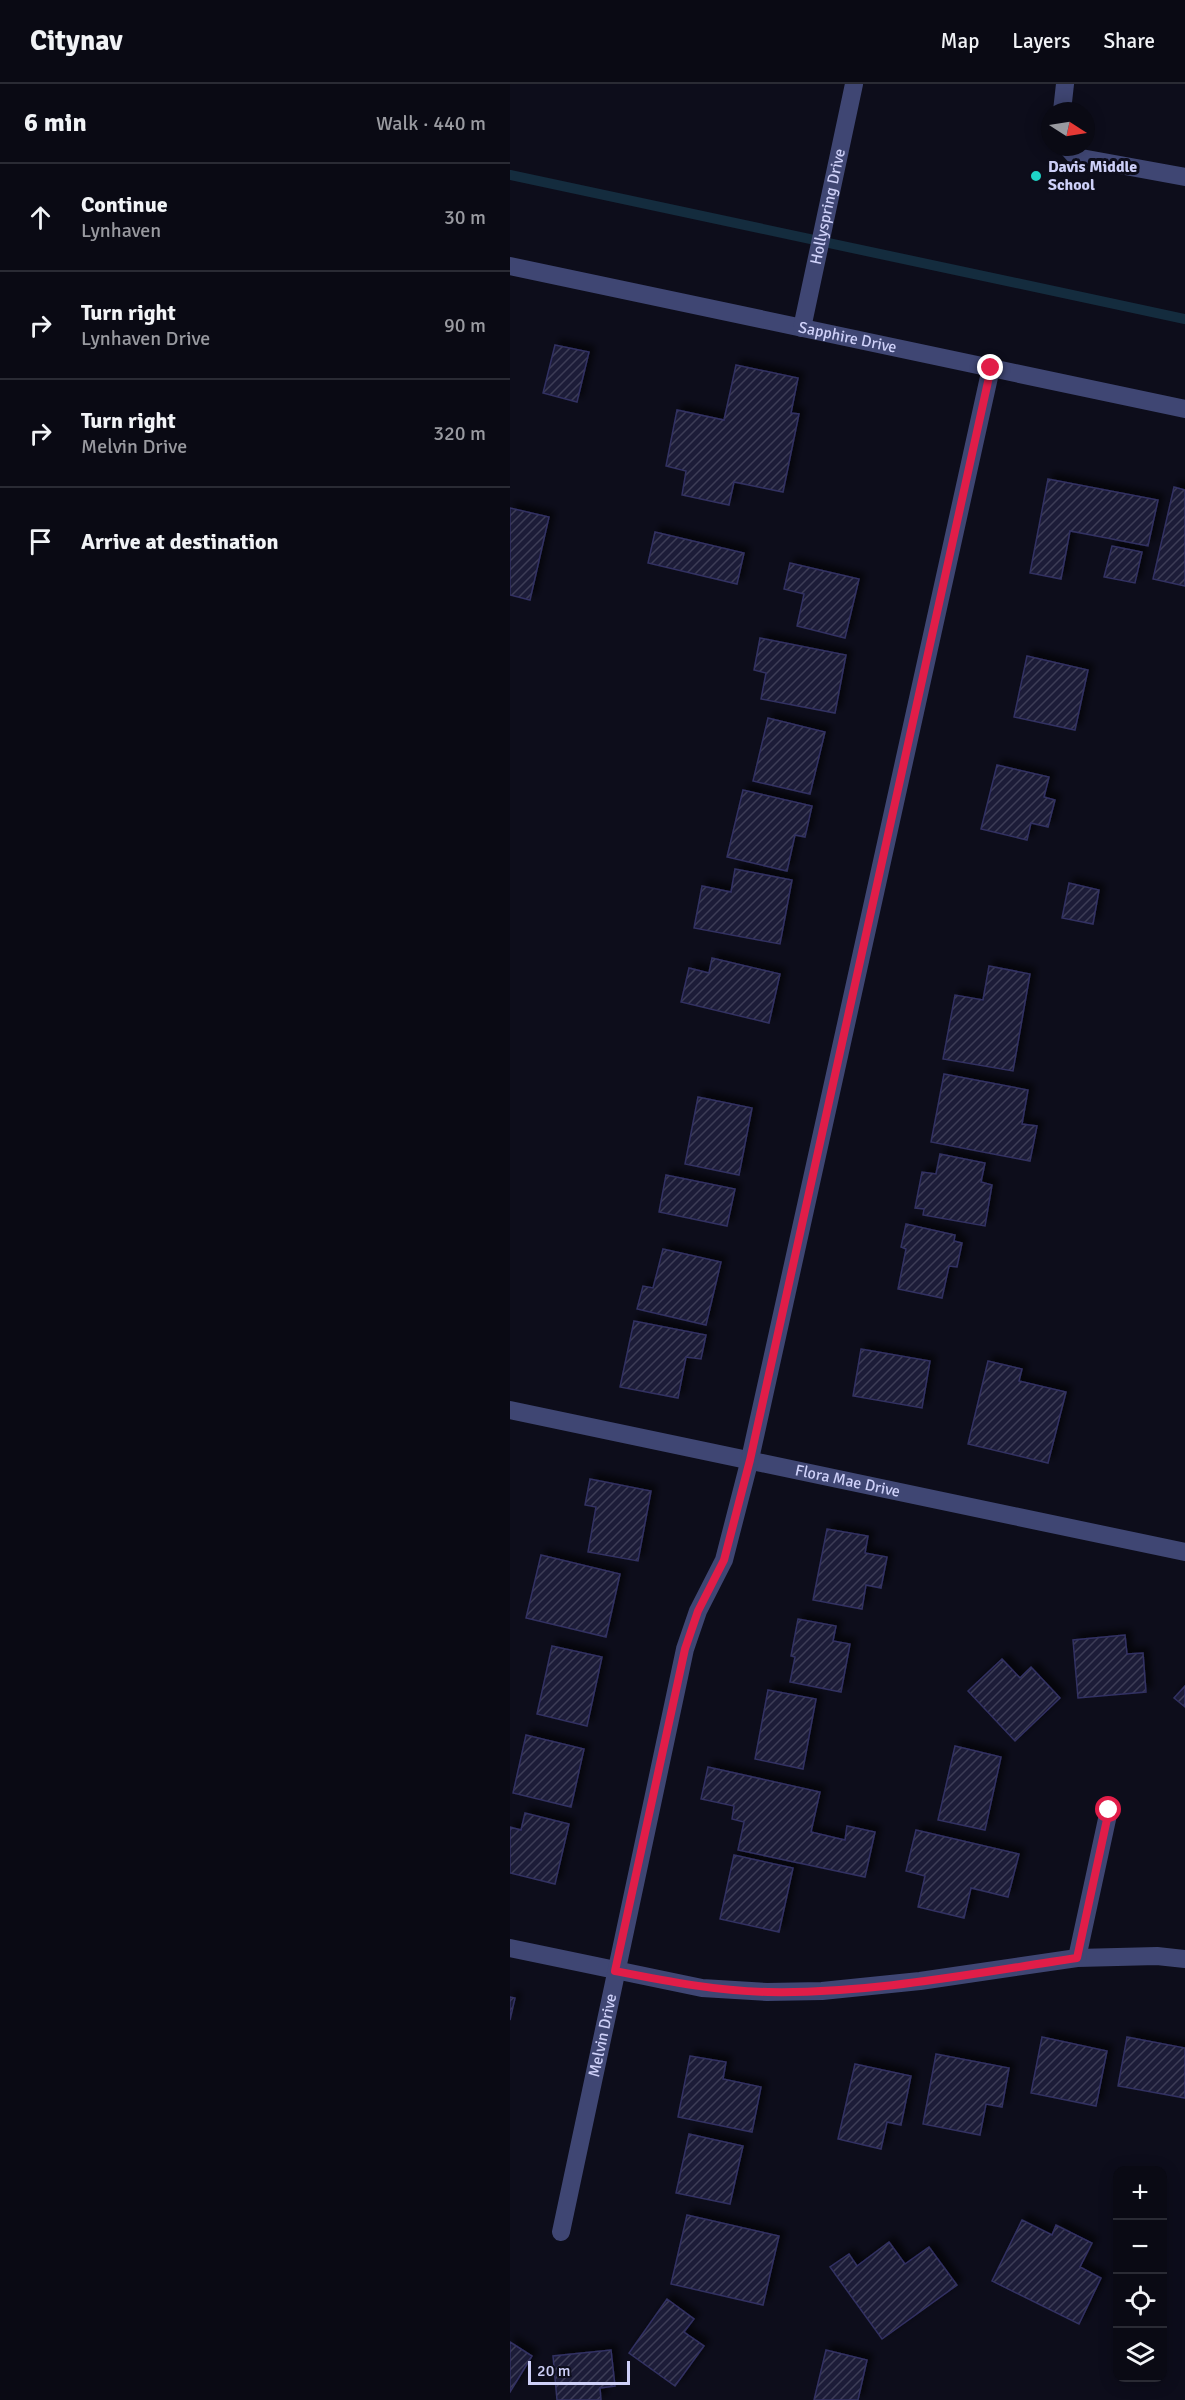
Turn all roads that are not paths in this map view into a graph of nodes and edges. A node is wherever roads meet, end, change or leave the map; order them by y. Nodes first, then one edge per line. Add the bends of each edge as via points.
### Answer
1 (854, 84) edge
2 (1065, 84) edge
3 (1063, 102) edge
4 (1075, 156) edge
5 (1185, 177) edge
6 (510, 266) edge
7 (802, 328) junction
8 (991, 368) junction
9 (1185, 409) edge
10 (510, 1410) edge
11 (750, 1460) junction
12 (1185, 1552) edge
13 (1109, 1810) dead end
14 (510, 1948) edge
15 (1077, 1958) junction
16 (1185, 1959) edge
17 (615, 1971) junction
18 (561, 2232) dead end

1 - 7 street, Hollyspring Drive
2 - 3 street
4 - 5 street
6 - 7 street, Sapphire Drive
7 - 8 street, Sapphire Drive
8 - 9 street, Sapphire Drive
8 - 11 street, Melvin Drive
10 - 11 street, Flora Mae Drive
11 - 12 street, Flora Mae Drive
11 - 17 street, Melvin Drive via 724,1560 698,1611 685,1649
13 - 15 street
14 - 17 street
15 - 16 street
15 - 17 street via 822,1991 702,1988
17 - 18 street, Melvin Drive

